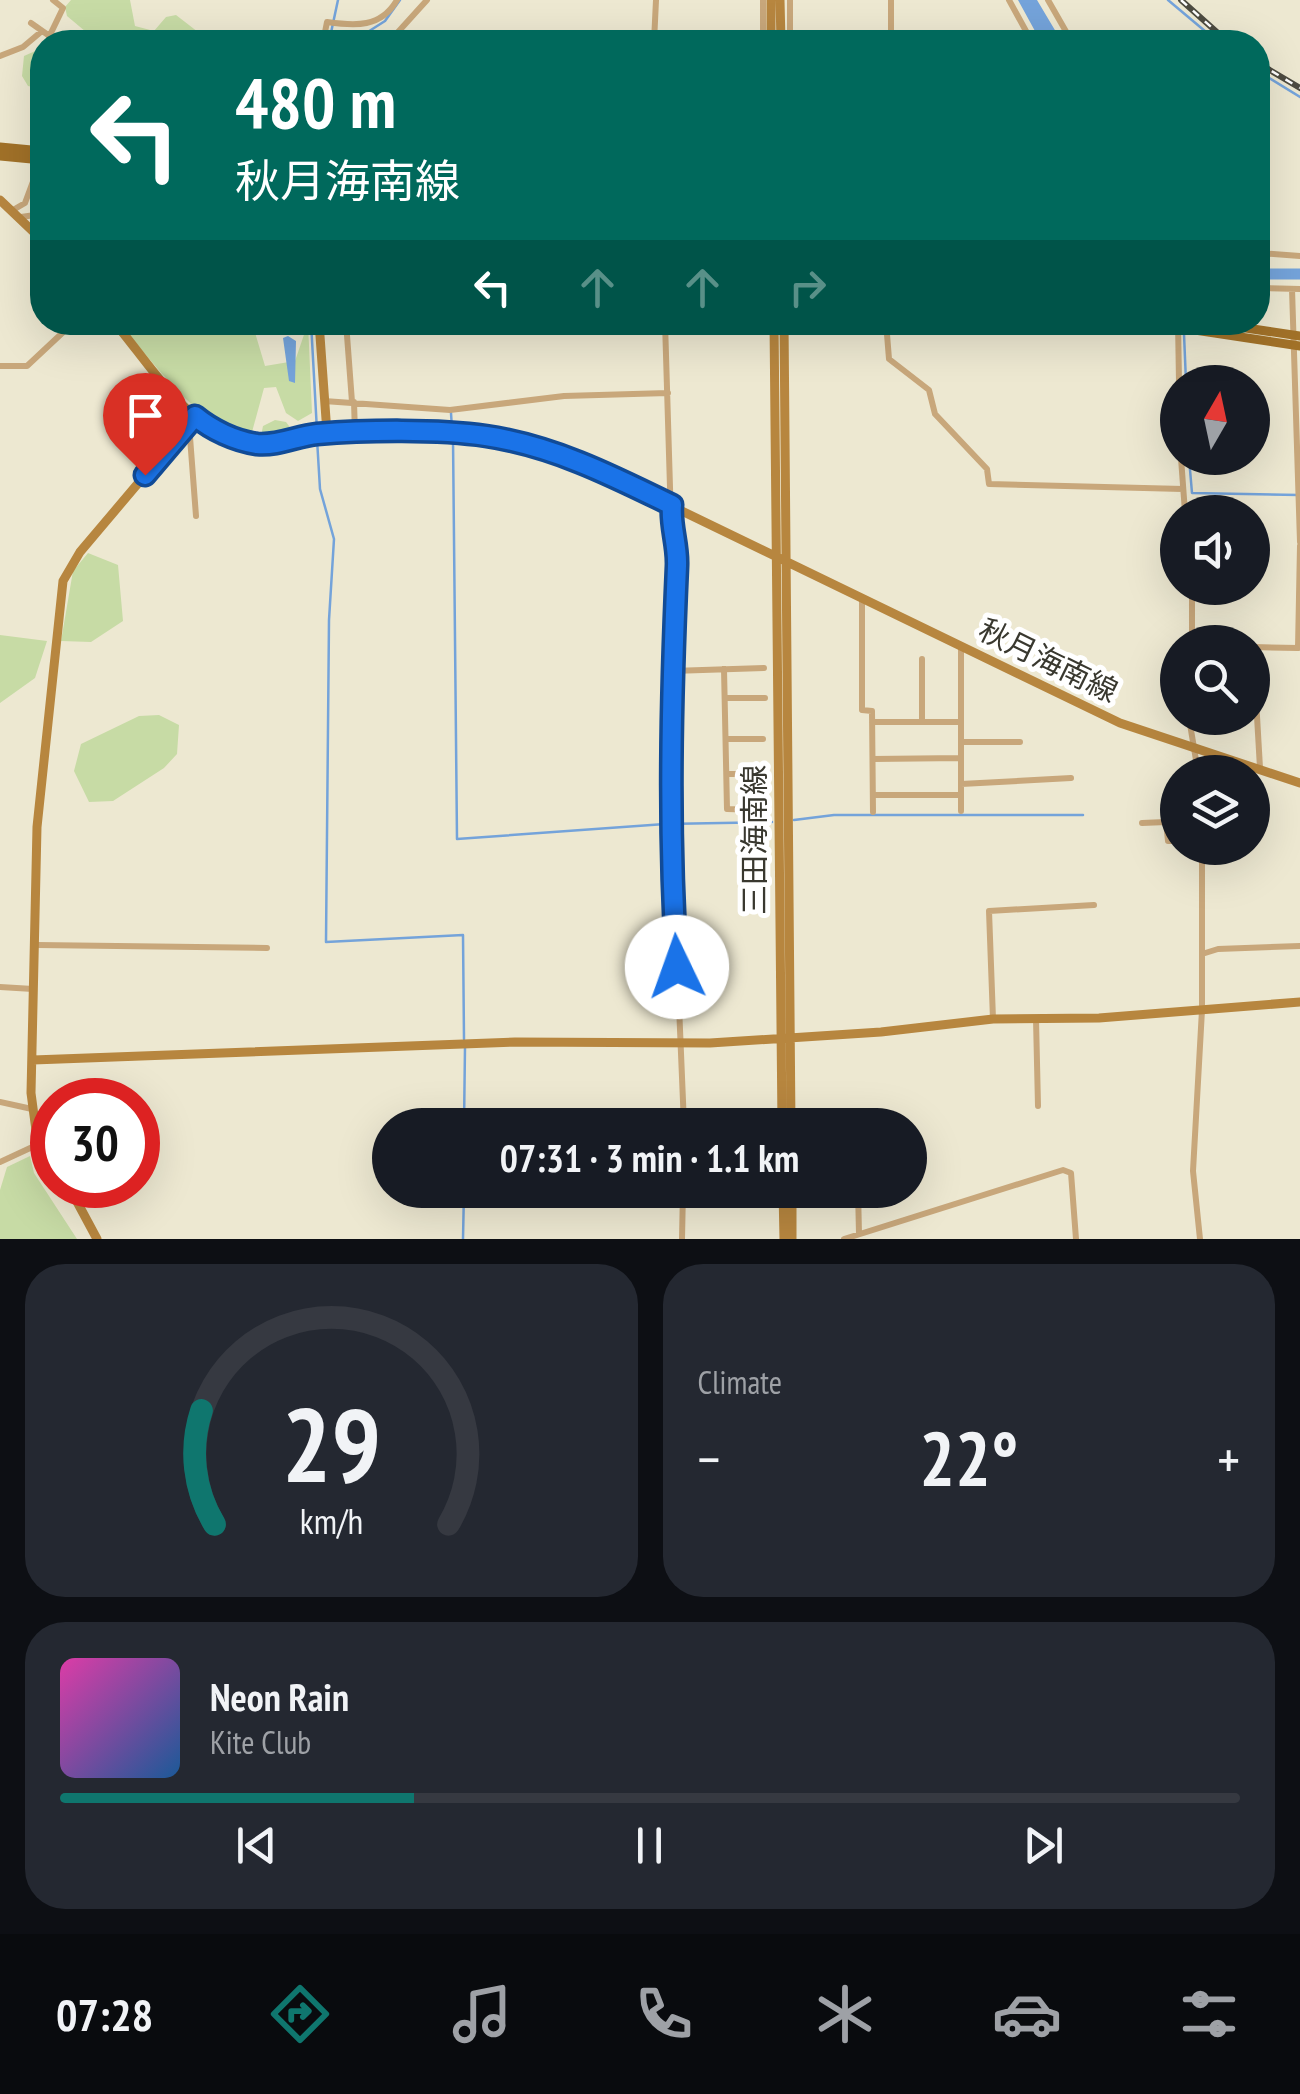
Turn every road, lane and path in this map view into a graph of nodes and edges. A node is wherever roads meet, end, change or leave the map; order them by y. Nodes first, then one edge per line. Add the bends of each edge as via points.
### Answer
1 (53, 0) edge
2 (397, 0) edge
3 (428, 0) edge
4 (656, 0) edge
5 (762, 0) edge
6 (771, 0) edge
7 (780, 0) edge
8 (790, 0) edge
9 (891, 0) edge
10 (1009, 0) edge
11 (1048, 0) edge
12 (31, 22) dead end
13 (40, 30) edge
14 (48, 30) edge
15 (325, 30) edge
16 (401, 30) edge
17 (655, 30) edge
18 (763, 30) edge
19 (771, 30) edge
20 (781, 30) edge
21 (790, 30) edge
22 (891, 30) edge
23 (1025, 30) edge
24 (1065, 30) edge
25 (30, 43) edge
26 (0, 56) edge
27 (0, 146) edge
28 (30, 154) edge
29 (0, 156) edge
30 (30, 157) edge
31 (30, 189) edge
32 (7, 207) edge
33 (30, 229) edge
34 (1270, 254) edge
35 (1300, 256) edge
36 (1270, 288) edge
37 (1296, 289) edge
38 (60, 335) edge
39 (124, 335) edge
40 (320, 335) edge
41 (347, 335) edge
42 (666, 335) edge
43 (774, 335) edge
44 (784, 335) edge
45 (887, 335) edge
46 (1178, 335) edge
47 (1252, 335) edge
48 (1268, 335) edge
49 (1297, 341) edge
50 (1178, 365) edge
51 (0, 366) edge
52 (668, 394) junction
53 (324, 401) junction
54 (353, 402) junction
55 (192, 420) junction
56 (356, 433) junction
57 (321, 434) junction
58 (1182, 475) edge
59 (1182, 489) junction
60 (1183, 495) edge
61 (672, 505) junction
62 (196, 516) dead end
63 (1300, 544) edge
64 (780, 556) junction
65 (862, 598) junction
66 (961, 646) junction
67 (922, 659) dead end
68 (764, 668) dead end
69 (724, 669) junction
70 (672, 671) junction
71 (725, 698) junction
72 (765, 698) dead end
73 (872, 722) junction
74 (922, 722) junction
75 (960, 722) junction
76 (1191, 735) edge
77 (726, 739) junction
78 (764, 739) dead end
79 (961, 742) junction
80 (1020, 742) dead end
81 (1192, 745) junction
82 (1194, 755) edge
83 (1222, 755) edge
84 (1259, 755) edge
85 (961, 758) junction
86 (873, 759) junction
87 (1270, 772) edge
88 (727, 774) junction
89 (762, 774) dead end
90 (1072, 778) dead end
91 (1300, 783) edge
92 (961, 784) junction
93 (873, 795) junction
94 (961, 795) junction
95 (761, 810) dead end
96 (961, 811) dead end
97 (873, 812) dead end
98 (1160, 822) edge
99 (1142, 823) dead end
100 (1202, 865) edge
101 (1094, 904) dead end
102 (37, 945) junction
103 (1300, 946) edge
104 (268, 948) dead end
105 (1202, 954) junction
106 (0, 987) edge
107 (34, 989) junction
108 (1300, 1002) edge
109 (1202, 1010) junction
110 (1036, 1018) junction
111 (993, 1019) junction
112 (786, 1039) junction
113 (682, 1043) junction
114 (33, 1060) junction
115 (33, 1078) edge
116 (0, 1102) edge
117 (1038, 1106) dead end
118 (684, 1108) edge
119 (783, 1108) edge
120 (790, 1108) edge
121 (30, 1109) edge
122 (30, 1148) edge
123 (0, 1162) edge
124 (80, 1208) edge
125 (683, 1208) edge
126 (783, 1208) edge
127 (792, 1208) edge
128 (858, 1208) edge
129 (859, 1234) junction
130 (96, 1239) edge
131 (682, 1239) edge
132 (784, 1239) edge
133 (792, 1239) edge
134 (844, 1239) edge
135 (1076, 1239) edge
136 (1200, 1239) edge

1 - 14 street via 63,8
2 - 15 street via 360,27 327,22
3 - 16 street
4 - 17 street
5 - 18 street
6 - 19 main road
7 - 20 main road
8 - 21 street
9 - 22 street
10 - 23 street
11 - 24 street
12 - 13 street
25 - 26 street
27 - 28 main road
29 - 30 main road
31 - 32 street via 25,203
32 - 33 main road
34 - 35 street
36 - 37 street
37 - 49 street
38 - 51 street via 27,366
39 - 55 main road
40 - 53 main road
41 - 54 street
42 - 52 street
43 - 64 main road
44 - 64 main road
45 - 59 street via 888,359 930,390 935,414 987,469 989,484
46 - 50 street
47 - 49 main road
48 - 49 main road
49 - 63 street
52 - 54 street via 564,396 450,410
52 - 61 street
53 - 54 street
53 - 57 main road
54 - 56 street
55 - 57 main road, 秋月海南線 via 251,443
55 - 62 street
55 - 102 main road via 62,581 37,828
56 - 57 main road, 秋月海南線
56 - 61 main road, 秋月海南線 via 464,434 532,444
58 - 59 street
59 - 60 street
61 - 64 main road, 秋月海南線
61 - 70 street via 678,549
63 - 84 street via 1298,648 1253,646
64 - 65 main road, 秋月海南線
64 - 112 main road, 三田海南線
65 - 66 main road, 秋月海南線
65 - 73 street via 862,710 872,711
66 - 75 street
66 - 81 main road, 秋月海南線 via 1120,723
67 - 74 street
68 - 69 street
69 - 70 street
69 - 71 street
70 - 113 street via 670,790
71 - 72 street
71 - 77 street
73 - 74 street
73 - 86 street
74 - 75 street
75 - 79 street
76 - 81 street
77 - 78 street
77 - 88 street
79 - 80 street
79 - 85 street
81 - 82 street
81 - 83 main road, 秋月海南線
85 - 86 street
85 - 92 street
86 - 93 street
87 - 91 main road, 秋月海南線
88 - 89 street
88 - 95 street via 728,809
90 - 92 street
92 - 94 street
93 - 94 street
93 - 97 street
94 - 96 street
98 - 99 street
100 - 105 street
101 - 111 street via 989,911
102 - 104 street
102 - 107 main road
103 - 105 street
105 - 109 street
106 - 107 street
107 - 114 main road
108 - 109 main road
109 - 110 main road
109 - 136 street via 1192,1171
110 - 111 main road
110 - 117 street
111 - 112 main road
112 - 113 main road
112 - 119 main road, 三田海南線
112 - 120 main road, 三田海南線
113 - 114 main road via 515,1042
113 - 118 street
114 - 115 main road
116 - 121 street
122 - 123 street
124 - 130 main road
125 - 131 street
126 - 132 main road
127 - 133 main road
128 - 129 street
129 - 134 street
129 - 135 street via 1064,1170 1071,1173

